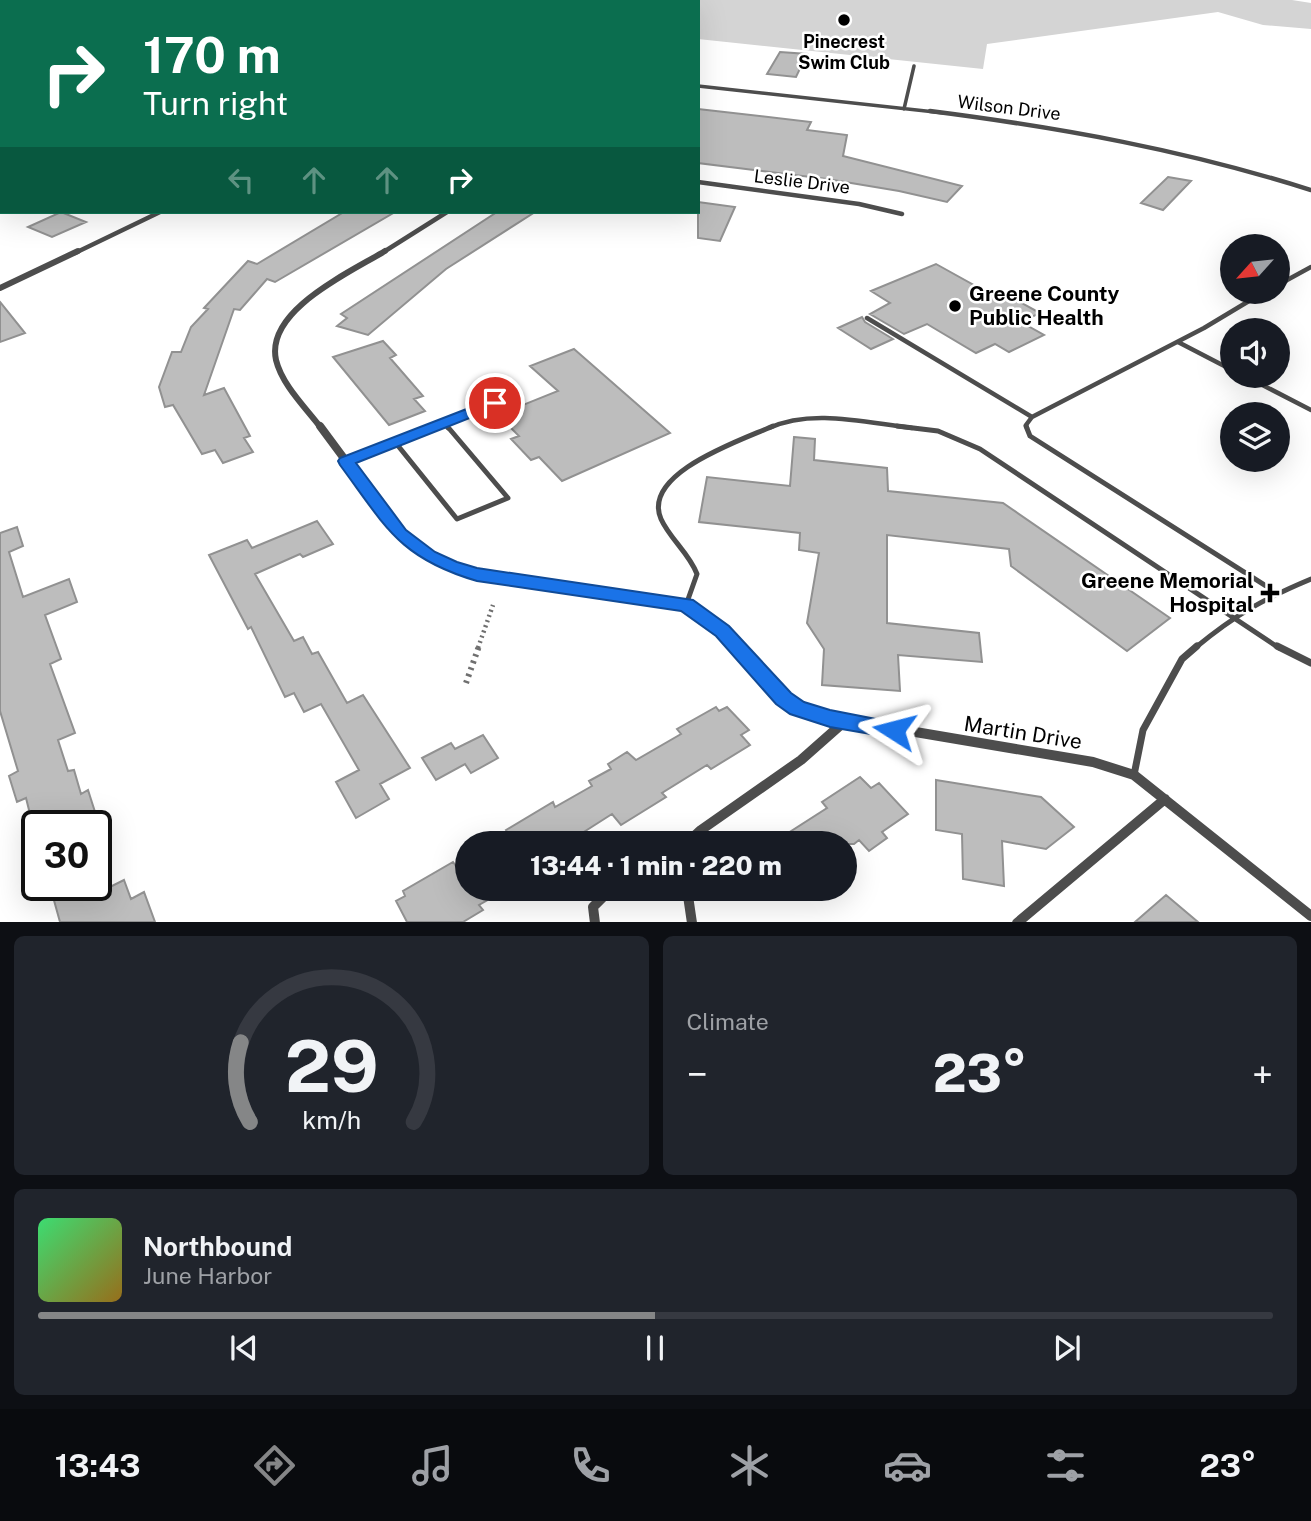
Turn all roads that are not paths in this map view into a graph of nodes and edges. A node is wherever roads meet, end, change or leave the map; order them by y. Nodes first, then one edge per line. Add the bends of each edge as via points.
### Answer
1 (914, 66) dead end
2 (700, 86) edge
3 (904, 109) junction
4 (700, 182) edge
5 (1311, 190) edge
6 (156, 214) edge
7 (444, 214) edge
8 (902, 214) dead end
9 (1310, 268) edge
10 (1290, 279) edge
11 (0, 288) edge
12 (1243, 304) edge
13 (867, 318) dead end
14 (1178, 342) junction
15 (1220, 364) edge
16 (1268, 388) edge
17 (495, 403) dead end
18 (1311, 410) edge
19 (1032, 417) junction
20 (444, 423) junction
21 (395, 442) junction
22 (346, 461) junction
23 (1311, 579) edge
24 (1277, 593) junction
25 (686, 605) junction
26 (1232, 617) junction
27 (1311, 663) edge
28 (844, 722) junction
29 (1134, 775) junction
30 (1165, 799) junction
31 (700, 831) edge
32 (599, 901) edge
33 (689, 901) edge
34 (1307, 913) edge
35 (595, 922) edge
36 (692, 922) edge
37 (1017, 922) edge

1 - 3 street
2 - 3 street, Wilson Drive
3 - 5 street, Wilson Drive via 1113,137
4 - 8 street, Leslie Drive
6 - 11 street
7 - 22 street, Martin Drive via 305,301 280,331 275,349 279,369
9 - 10 lane
12 - 14 lane
13 - 19 lane
14 - 15 lane
14 - 19 lane
16 - 18 lane
17 - 20 lane
19 - 24 lane via 1026,425 1030,436
20 - 21 lane
20 - 21 lane via 508,498 457,519
21 - 22 lane
22 - 25 street, Martin Drive via 400,534 451,567 477,575
23 - 24 lane
24 - 26 lane
25 - 26 lane via 697,574 662,520 658,506 668,482 687,465 782,422 827,418 938,431 961,439
25 - 28 street, Martin Drive via 722,631 783,698 815,715
26 - 27 lane
26 - 29 lane via 1182,659 1143,730
28 - 29 street, Martin Drive via 1093,762
28 - 31 street via 801,760
29 - 30 street, Martin Drive
30 - 34 street, Martin Drive
30 - 37 street
32 - 35 street via 593,907
33 - 36 street

